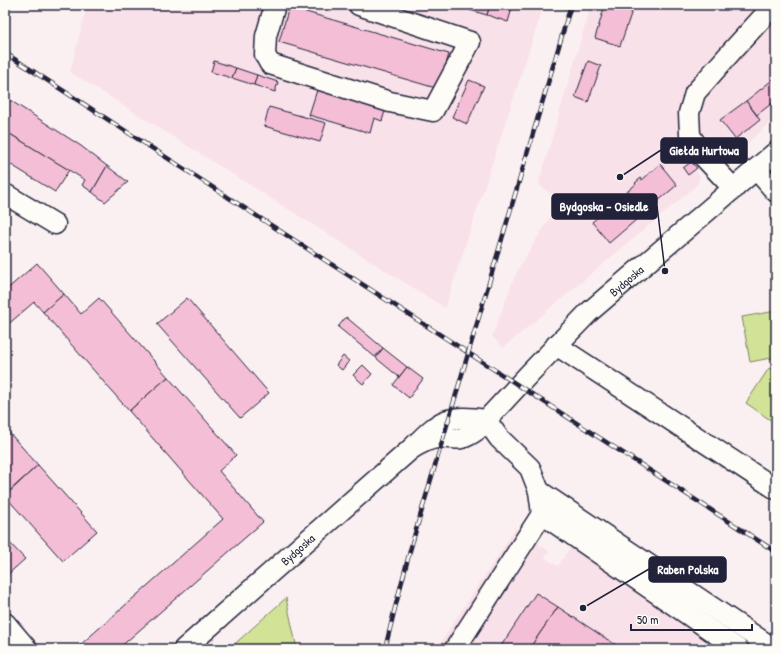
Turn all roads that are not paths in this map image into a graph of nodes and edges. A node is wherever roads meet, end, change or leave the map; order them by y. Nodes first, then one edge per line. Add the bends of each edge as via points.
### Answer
1 (275, 5) edge
2 (359, 5) edge
3 (774, 5) edge
4 (776, 152) edge
5 (756, 169) junction
6 (734, 189) junction
7 (776, 192) edge
8 (5, 194) edge
9 (55, 224) dead end
10 (556, 345) junction
11 (486, 420) junction
12 (776, 489) edge
13 (539, 491) junction
14 (542, 514) junction
15 (5, 623) edge
16 (27, 649) edge
17 (184, 649) edge
18 (455, 649) edge
19 (738, 649) edge
20 (774, 649) edge

1 - 2 street via 266,36 265,55 270,64 390,102 433,111 470,42
3 - 6 street via 695,93 689,114 690,135 702,155
4 - 5 street, Bydgoska
5 - 6 street, Bydgoska
5 - 7 street
6 - 10 street, Bydgoska via 600,302
8 - 9 street
10 - 11 street, Bydgoska
10 - 12 street
11 - 13 street via 499,438 530,468
11 - 17 street, Bydgoska via 470,417 449,419 436,425
13 - 14 street
13 - 20 street
14 - 18 street
14 - 19 street
15 - 16 street

